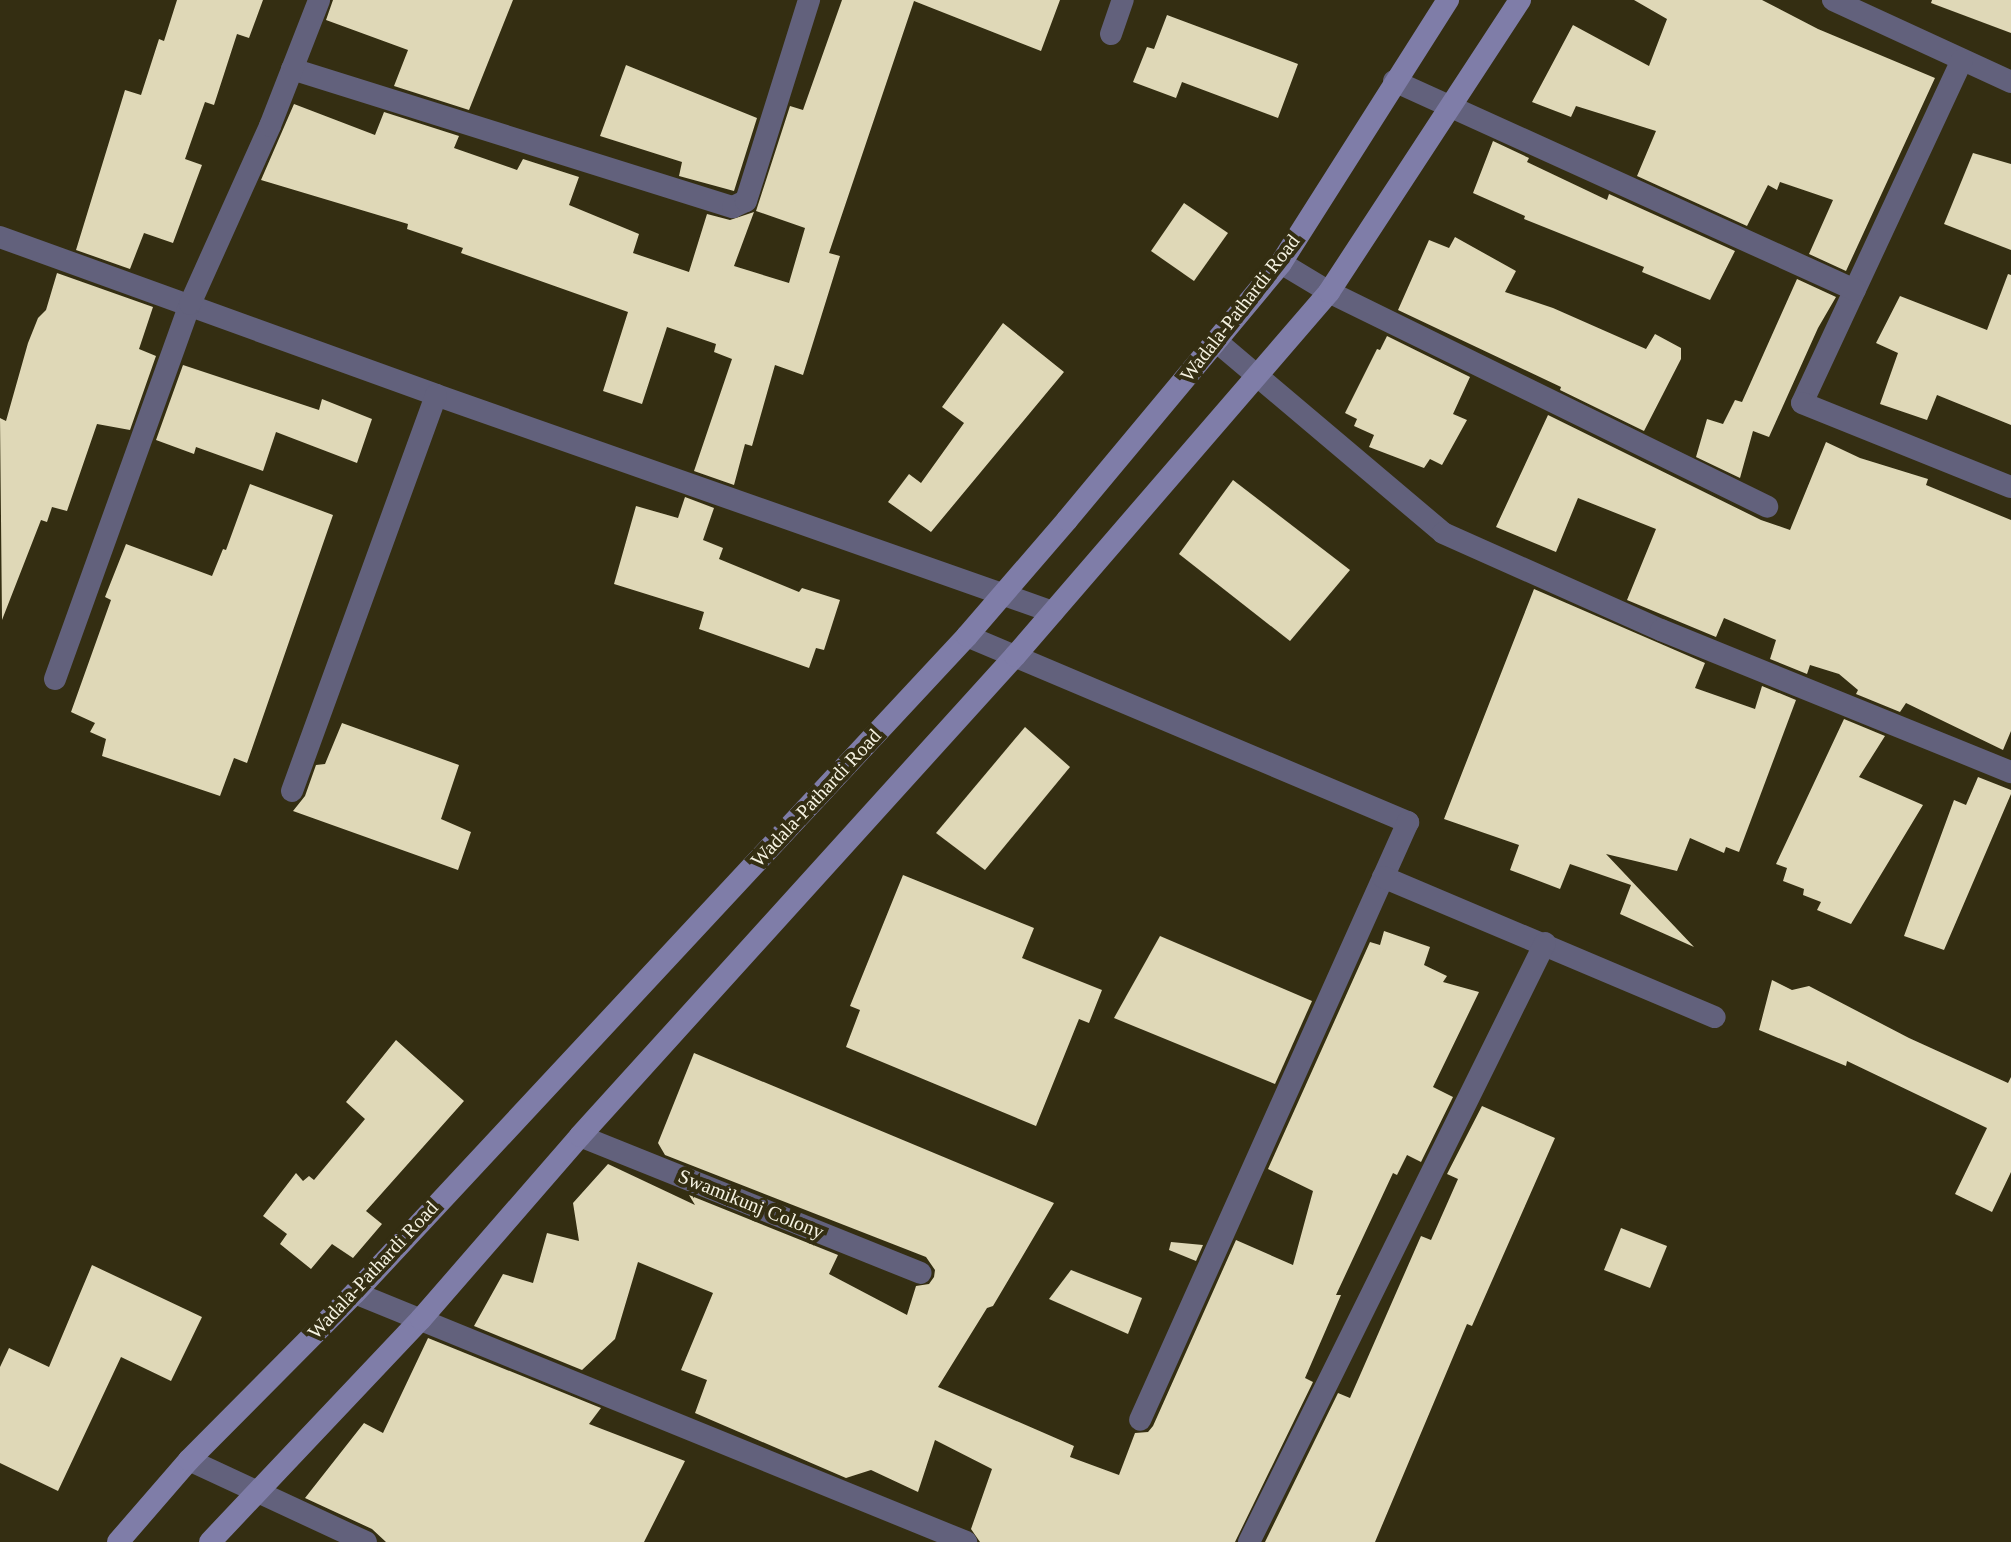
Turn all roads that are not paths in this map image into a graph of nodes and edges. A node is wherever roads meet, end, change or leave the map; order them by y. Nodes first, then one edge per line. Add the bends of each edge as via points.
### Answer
1 (319, 0) edge
2 (809, 0) edge
3 (1123, 0) edge
4 (1448, 0) edge
5 (1520, 0) edge
6 (1833, 0) edge
7 (1111, 34) dead end
8 (1962, 60) junction
9 (292, 69) junction
10 (1394, 81) junction
11 (2011, 82) edge
12 (1452, 107) junction
13 (0, 237) edge
14 (1281, 263) junction
15 (1855, 290) junction
16 (1329, 292) junction
17 (190, 304) junction
18 (1216, 341) junction
19 (1257, 374) junction
20 (436, 395) junction
21 (2011, 487) edge
22 (1767, 507) dead end
23 (1003, 595) junction
24 (1053, 612) junction
25 (967, 636) junction
26 (1015, 656) junction
27 (55, 679) dead end
28 (2011, 772) edge
29 (292, 791) dead end
30 (1383, 877) junction
31 (1545, 943) junction
32 (1715, 1017) dead end
33 (580, 1136) junction
34 (921, 1273) dead end
35 (355, 1293) junction
36 (421, 1319) junction
37 (1140, 1420) dead end
38 (189, 1460) junction
39 (255, 1493) junction
40 (118, 1542) edge
41 (210, 1542) edge
42 (366, 1542) edge
43 (966, 1542) edge
44 (1249, 1542) edge

1 - 9 street
2 - 9 street via 746,201 733,207
3 - 7 street
4 - 10 main road, Wadala-Pathardi Road
5 - 12 main road
6 - 8 street
8 - 11 street
8 - 15 street
9 - 17 street
10 - 12 street
10 - 14 main road, Wadala-Pathardi Road
12 - 15 street
12 - 16 main road
13 - 17 street
14 - 16 street
14 - 18 main road, Wadala-Pathardi Road
15 - 21 street via 1802,403
16 - 19 main road
16 - 22 street
17 - 20 street
17 - 27 street
18 - 19 street
18 - 23 main road, Wadala-Pathardi Road
19 - 24 main road
19 - 28 street via 1443,533 1661,630
20 - 23 street
20 - 29 street
23 - 24 street
23 - 25 main road, Wadala-Pathardi Road
24 - 26 main road
25 - 26 street
25 - 35 main road, Wadala-Pathardi Road
26 - 30 street via 1408,822
26 - 33 main road
30 - 31 street
30 - 37 street
31 - 32 street
31 - 44 street
33 - 34 street, Swamikunj Colony
33 - 36 main road
35 - 36 street
35 - 38 main road, Wadala-Pathardi Road
36 - 39 main road
36 - 43 street
38 - 39 street
38 - 40 main road, Wadala-Pathardi Road
39 - 41 main road
39 - 42 street

